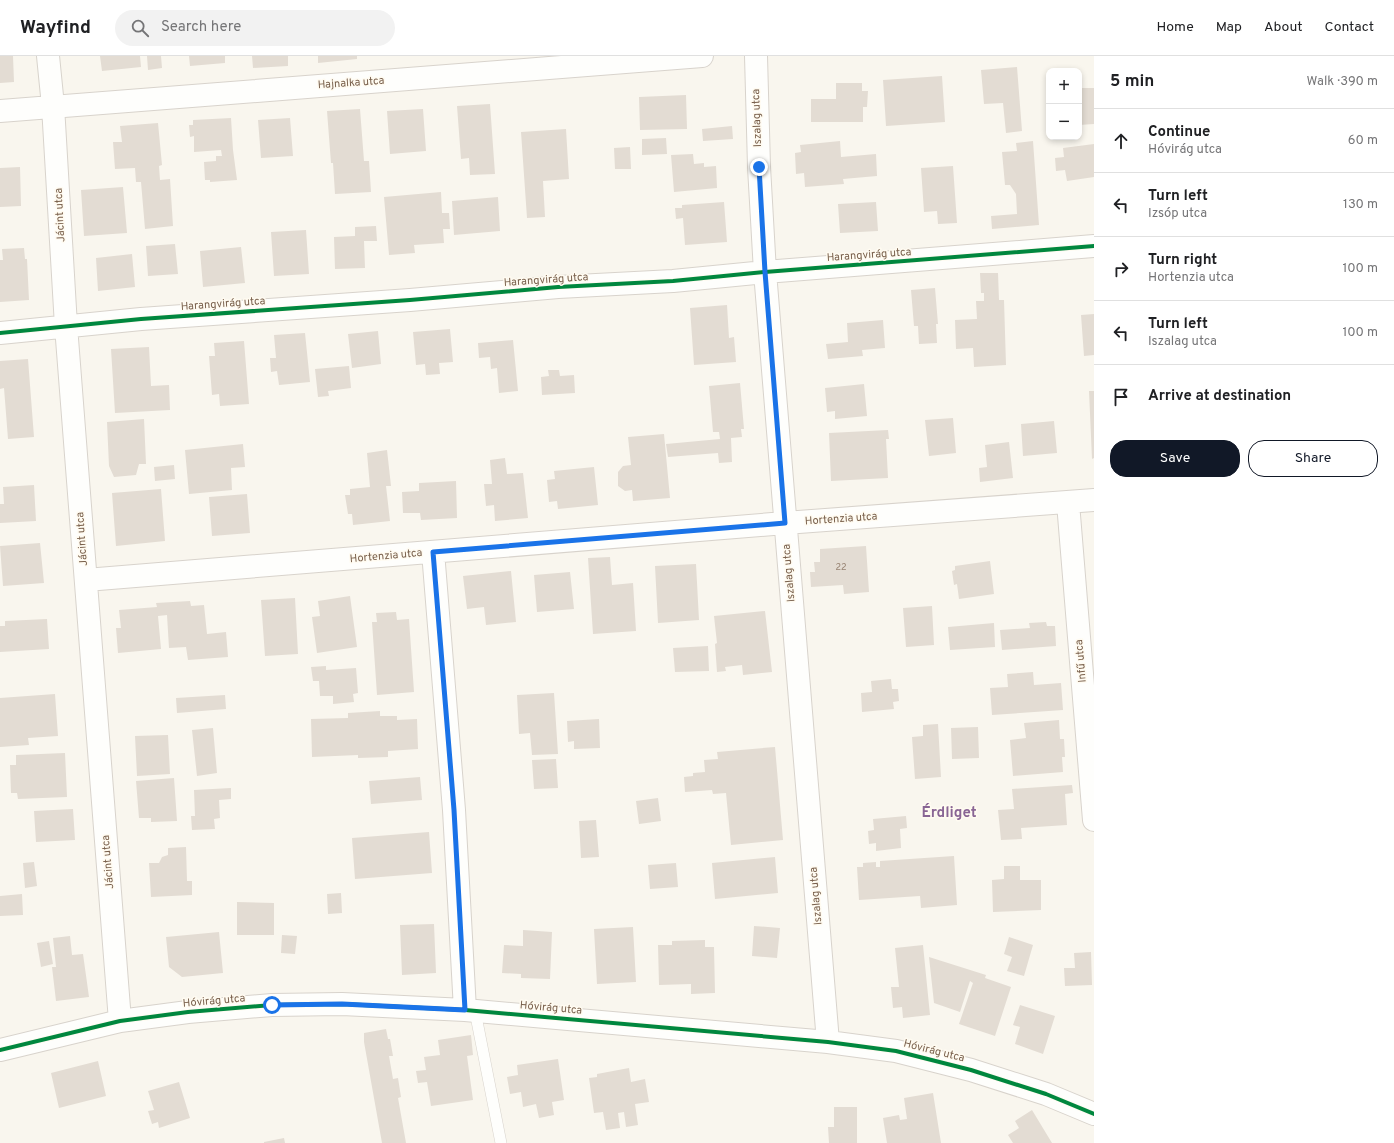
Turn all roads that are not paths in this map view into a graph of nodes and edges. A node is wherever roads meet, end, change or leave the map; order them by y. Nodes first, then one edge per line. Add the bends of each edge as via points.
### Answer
1 (48, 56) edge
2 (702, 56) edge
3 (756, 56) edge
4 (53, 106) junction
5 (0, 111) edge
6 (1094, 246) edge
7 (765, 272) junction
8 (66, 326) junction
9 (0, 333) edge
10 (1094, 500) edge
11 (1068, 503) junction
12 (785, 523) junction
13 (433, 552) junction
14 (86, 580) junction
15 (1094, 820) edge
16 (470, 1010) junction
17 (120, 1021) junction
18 (828, 1042) junction
19 (0, 1050) edge
20 (1094, 1114) edge
21 (501, 1143) edge

1 - 4 street, Jácint utca
2 - 4 street, Hajnalka utca
3 - 7 street, Iszalag utca
4 - 5 street, Hajnalka utca
4 - 8 street, Jácint utca
6 - 7 street, Harangvirág utca
7 - 8 street, Harangvirág utca
7 - 12 street, Iszalag utca
8 - 9 street, Harangvirág utca
8 - 14 street, Jácint utca
10 - 11 street, Hortenzia utca
11 - 12 street, Hortenzia utca
11 - 15 street, Infű utca
12 - 13 street, Hortenzia utca
12 - 18 street, Iszalag utca
13 - 14 street, Hortenzia utca
13 - 16 street
14 - 17 street, Jácint utca
16 - 17 street, Hóvirág utca via 342,1004 272,1005
16 - 18 street, Hóvirág utca
16 - 21 lane
17 - 19 street, Hóvirág utca
18 - 20 street, Hóvirág utca via 896,1051 972,1070 1046,1094

